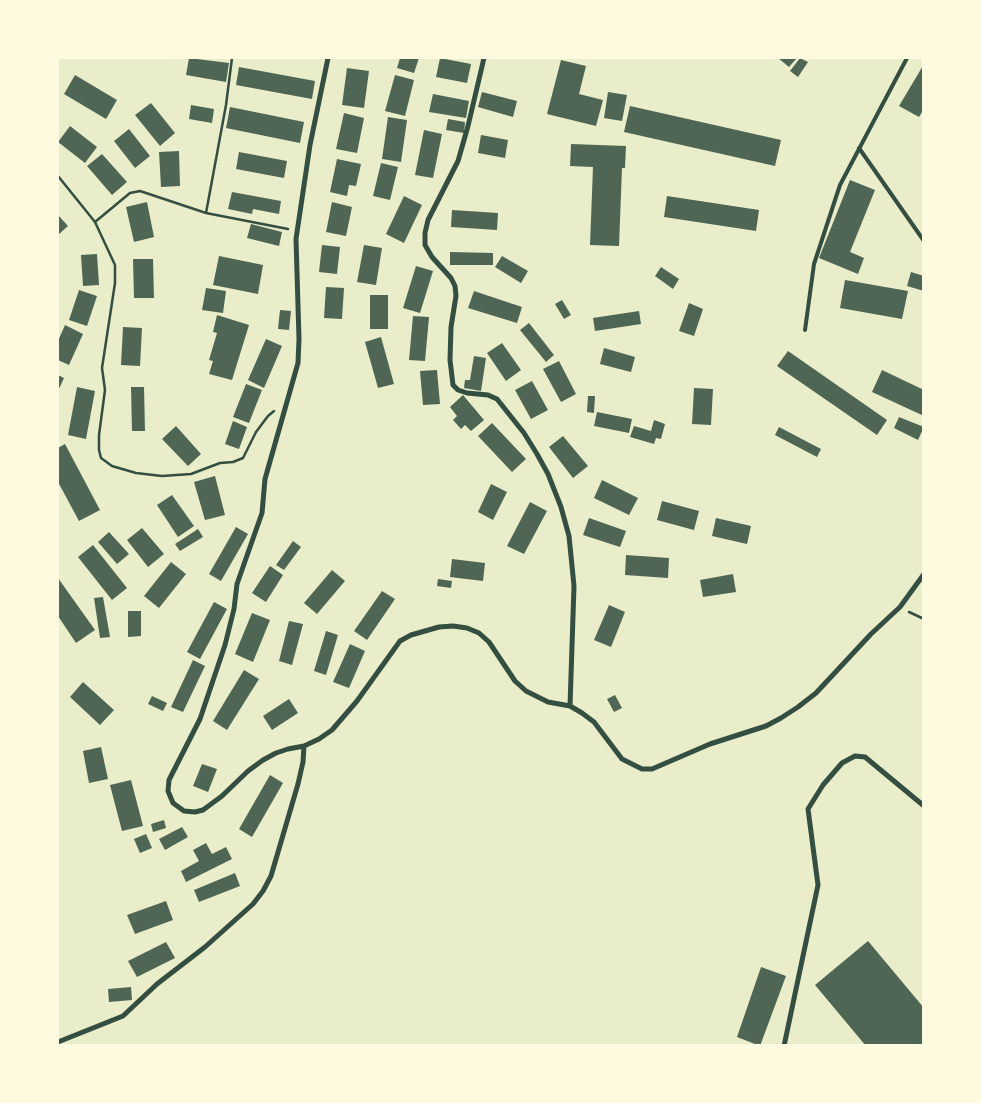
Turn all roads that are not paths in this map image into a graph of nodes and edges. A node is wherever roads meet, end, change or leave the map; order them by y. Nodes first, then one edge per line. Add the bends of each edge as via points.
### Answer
1 (328, 58) edge
2 (484, 58) edge
3 (907, 58) edge
4 (859, 148) junction
5 (924, 241) edge
6 (804, 330) dead end
7 (924, 574) edge
8 (570, 706) junction
9 (304, 746) junction
10 (924, 806) edge
11 (58, 1042) edge
12 (784, 1046) edge

1 - 9 street via 296,230 298,363 265,479 262,513 237,584 225,645 200,719 172,773 168,792 173,803 184,811 203,810 263,760
2 - 8 street via 458,161 428,220 426,246 455,286 450,360 453,385 467,393 498,399 537,454 561,506 569,536 574,586
3 - 4 lane
4 - 5 lane
4 - 6 lane via 840,185 814,264
7 - 8 street via 900,607 816,694 766,726 710,744 652,769 642,769 622,759 594,722
8 - 9 street via 548,702 526,691 479,632 439,627 400,641 332,730
9 - 11 street via 298,784 271,876 253,904 205,947 156,984 123,1016
10 - 12 street via 865,758 855,756 842,763 823,784 808,809 818,885

